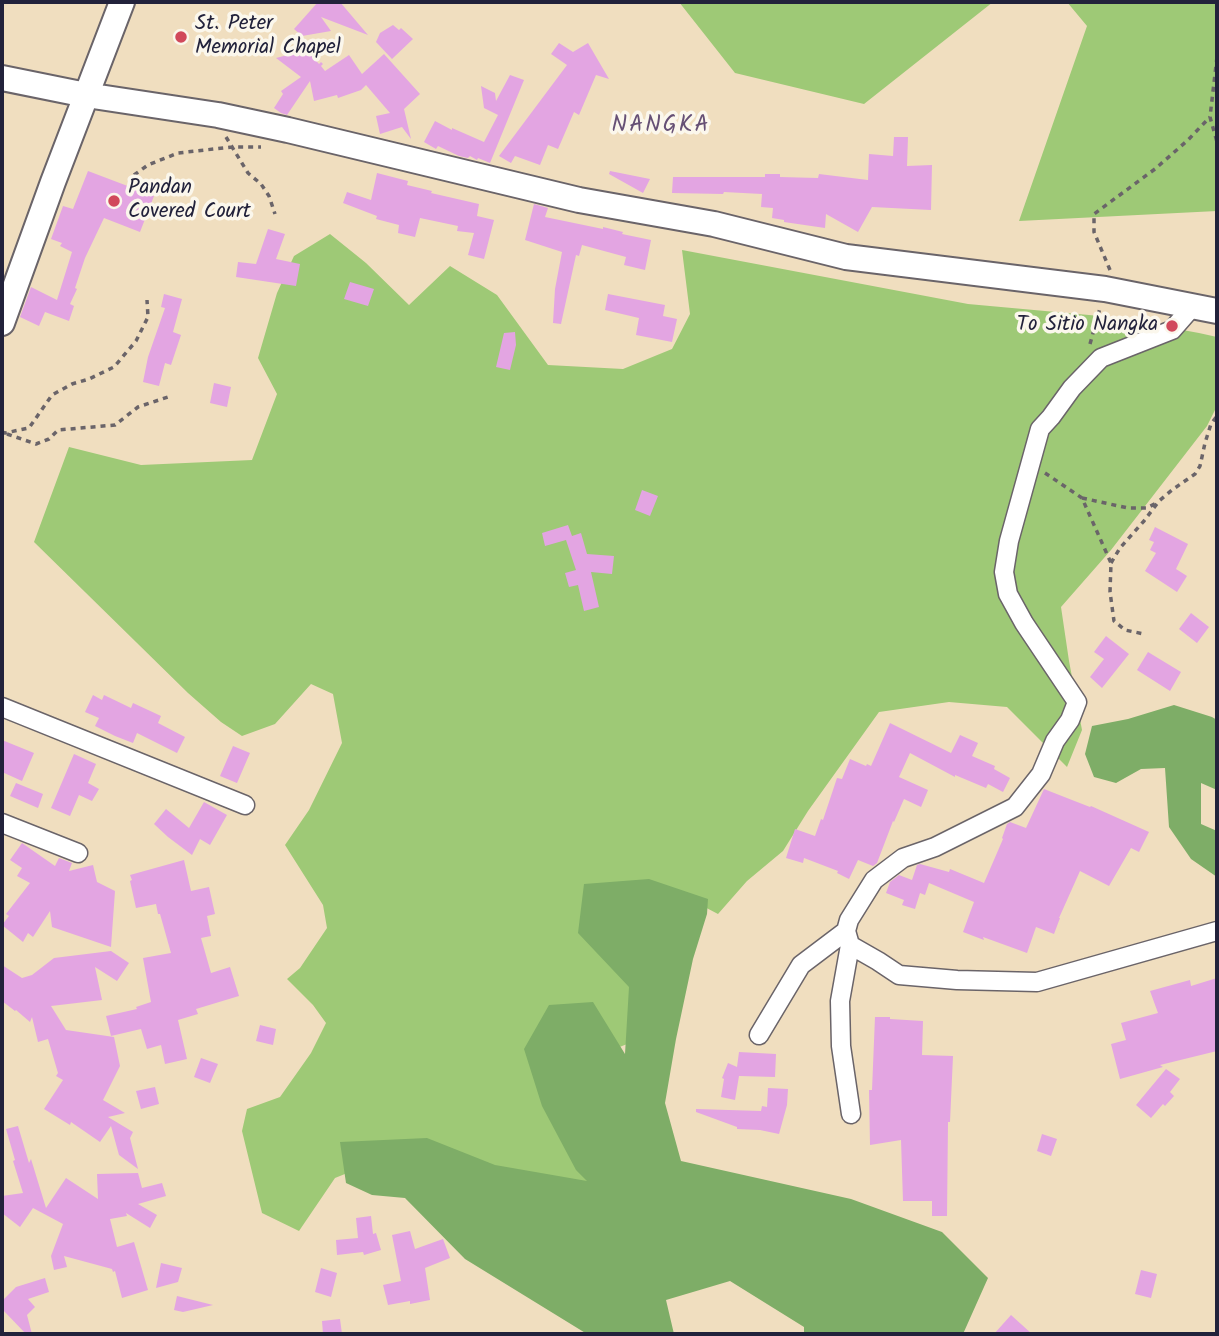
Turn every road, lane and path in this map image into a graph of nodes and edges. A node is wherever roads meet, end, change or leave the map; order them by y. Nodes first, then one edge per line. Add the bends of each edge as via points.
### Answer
1 (122, 2) edge
2 (1217, 57) edge
3 (2, 78) edge
4 (86, 94) junction
5 (218, 115) junction
6 (1210, 117) junction
7 (288, 130) junction
8 (1217, 142) edge
9 (232, 147) junction
10 (134, 175) dead end
11 (275, 214) dead end
12 (1105, 289) junction
13 (147, 300) dead end
14 (1203, 308) edge
15 (2, 323) edge
16 (1101, 358) junction
17 (168, 397) dead end
18 (1217, 416) edge
19 (4, 432) edge
20 (1031, 459) junction
21 (1082, 498) junction
22 (1159, 500) junction
23 (1111, 563) junction
24 (1144, 634) dead end
25 (2, 706) edge
26 (245, 805) dead end
27 (2, 823) edge
28 (78, 853) dead end
29 (1217, 931) edge
30 (848, 938) junction
31 (759, 1035) dead end
32 (851, 1114) dead end

1 - 4 main road
2 - 6 path
3 - 4 main road
4 - 5 main road
4 - 15 main road
5 - 7 main road
5 - 9 path
6 - 8 path
6 - 12 path via 1155,169 1094,214 1094,232 1110,270
7 - 9 path via 270,147
7 - 12 main road via 579,200 713,224 846,257
9 - 10 path via 178,153
9 - 11 path via 269,196
12 - 14 main road
12 - 16 path via 1087,354 1082,356
13 - 19 path via 148,317 136,341 114,367 52,395 29,428
14 - 16 street via 1153,346 1105,365
16 - 20 street via 1040,429
17 - 19 path via 138,407 115,425 58,430 36,444
18 - 22 path via 1195,474
20 - 21 path
20 - 30 street via 1009,541 1004,572 1008,594 1077,702 1041,774 1015,807 903,858 874,880 849,920
21 - 22 path via 1128,508 1147,508
21 - 23 path
22 - 23 path
23 - 24 path via 1114,621 1125,630
25 - 26 street
27 - 28 street
29 - 30 street via 1037,982 899,975
30 - 31 street via 801,965
30 - 32 street via 839,1001

